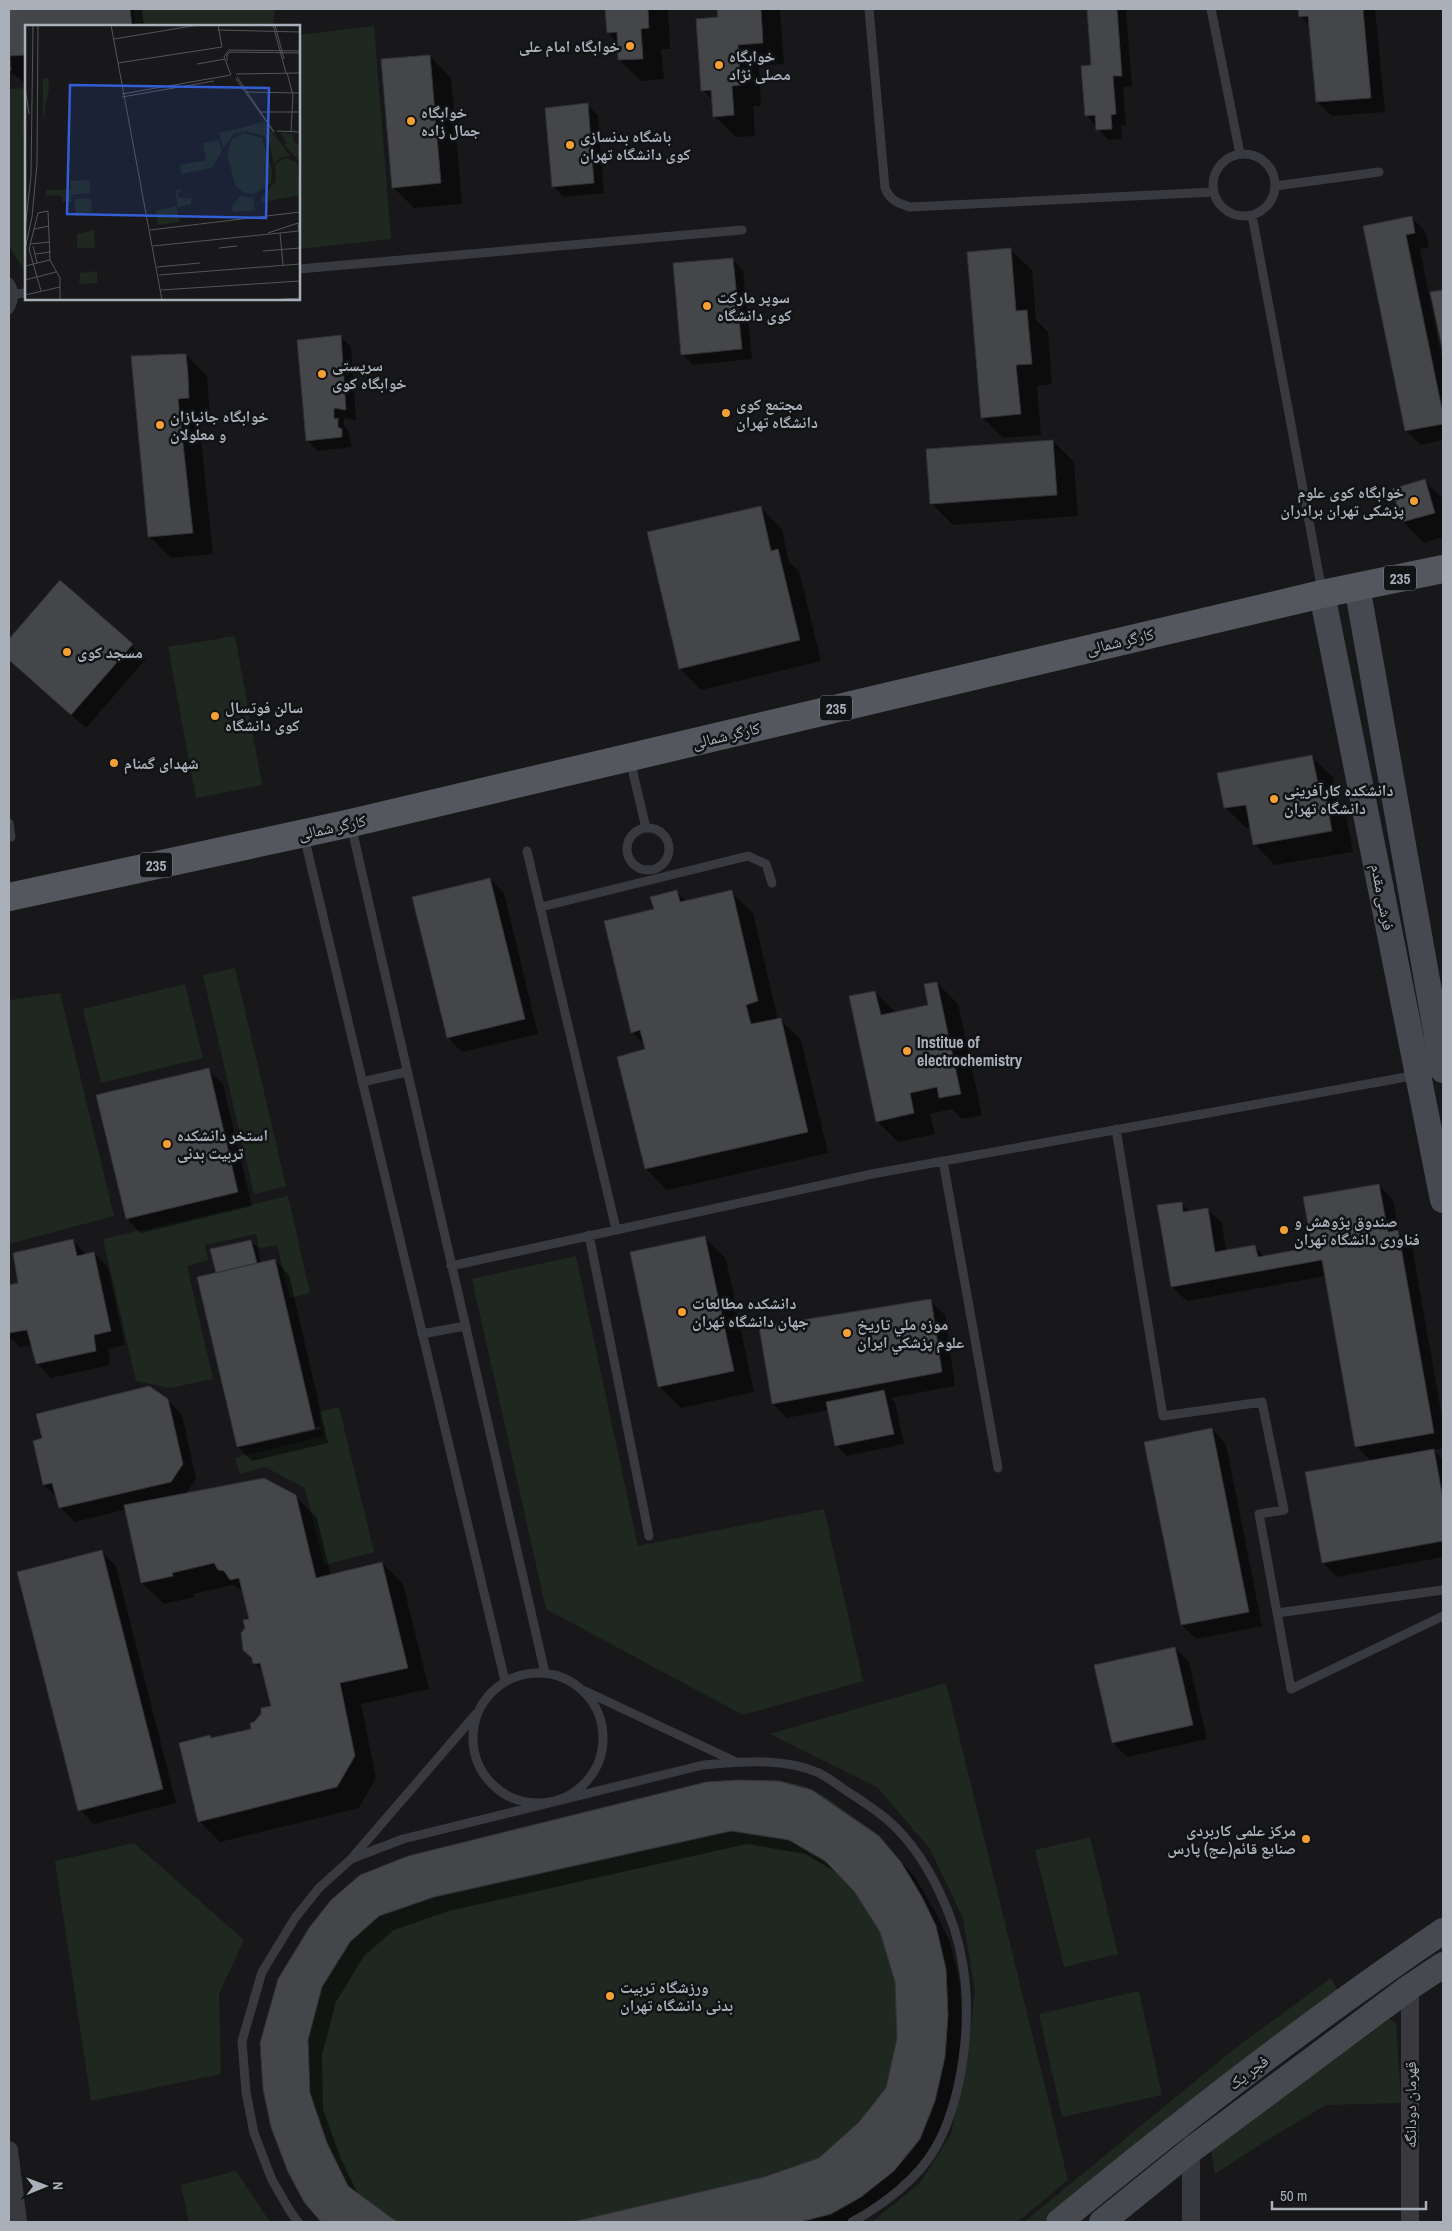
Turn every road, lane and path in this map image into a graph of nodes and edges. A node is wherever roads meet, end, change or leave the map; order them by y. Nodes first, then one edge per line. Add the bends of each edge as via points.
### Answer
1 (869, 9) edge
2 (1211, 9) edge
3 (1240, 154) junction
4 (1379, 172) dead end
5 (1276, 186) junction
6 (1214, 192) junction
7 (1252, 215) junction
8 (742, 230) dead end
9 (300, 269) edge
10 (9, 282) edge
11 (25, 293) edge
12 (14, 294) junction
13 (9, 310) edge
14 (1443, 570) edge
15 (1357, 586) junction
16 (1322, 594) junction
17 (630, 758) junction
18 (9, 823) edge
19 (351, 824) junction
20 (646, 828) junction
21 (303, 834) junction
22 (11, 837) dead end
23 (528, 850) dead end
24 (656, 874) junction
25 (772, 883) dead end
26 (9, 897) edge
27 (541, 907) junction
28 (406, 1072) junction
29 (1431, 1072) edge
30 (362, 1082) junction
31 (1116, 1129) junction
32 (943, 1161) junction
33 (1443, 1200) edge
34 (616, 1229) junction
35 (589, 1235) junction
36 (451, 1266) junction
37 (465, 1326) junction
38 (422, 1334) junction
39 (998, 1468) dead end
40 (649, 1536) dead end
41 (1443, 1590) edge
42 (1277, 1613) junction
43 (1443, 1616) edge
44 (545, 1673) junction
45 (505, 1681) junction
46 (583, 1690) junction
47 (478, 1712) junction
48 (736, 1762) junction
49 (557, 1800) junction
50 (351, 1859) junction
51 (1443, 1932) edge
52 (1402, 1959) junction
53 (1443, 1964) edge
54 (1410, 1987) junction
55 (1175, 2126) junction
56 (9, 2150) edge
57 (1191, 2150) junction
58 (18, 2222) edge
59 (298, 2222) edge
60 (852, 2222) edge
61 (1059, 2222) edge
62 (1102, 2222) edge
63 (1191, 2222) edge
64 (1410, 2222) edge

1 - 6 lane via 885,188 890,198 898,203 910,207
2 - 3 lane
3 - 5 lane via 1261,158 1274,175
3 - 6 lane via 1222,163 1216,172
4 - 5 lane
5 - 7 lane via 1269,205
6 - 7 lane via 1217,201 1232,214
7 - 16 lane
8 - 9 lane
10 - 12 lane
11 - 12 lane
12 - 13 lane
14 - 15 main road, کارگر شمالی / 235
15 - 16 main road, کارگر شمالی / 235
15 - 29 street, فرشی مقدم
16 - 17 main road, کارگر شمالی / 235
16 - 29 street, فرشی مقدم
17 - 19 main road, کارگر شمالی / 235
17 - 20 lane
18 - 22 lane
19 - 21 main road, کارگر شمالی / 235
19 - 28 lane
20 - 24 lane via 659,830 669,841 666,862
20 - 24 lane via 629,840 628,854 640,869
21 - 26 main road, کارگر شمالی / 235
21 - 30 lane
23 - 27 lane
24 - 25 lane via 748,856 766,864
24 - 27 lane
27 - 34 lane
28 - 30 lane
28 - 36 lane
29 - 31 lane
29 - 33 street, فرشی مقدم
30 - 38 lane
31 - 32 lane
31 - 42 lane via 1163,1416 1262,1402 1284,1510 1259,1514
32 - 34 lane
32 - 39 lane
34 - 35 lane
35 - 36 lane
35 - 40 lane
36 - 37 lane
37 - 38 lane
37 - 44 lane
38 - 45 lane
41 - 42 lane
42 - 43 lane via 1291,1689
44 - 45 lane via 524,1674
44 - 46 lane via 564,1678
45 - 47 lane via 489,1695
46 - 48 lane
46 - 49 lane via 596,1708 601,1723 601,1752 592,1773 577,1790
47 - 49 lane via 473,1732 475,1753 483,1772 496,1788 514,1798 535,1803
47 - 50 lane
48 - 49 lane via 703,1765
48 - 60 lane via 781,1763 819,1773 891,1822 915,1851 938,1889 952,1920 964,1966 966,2015 963,2059 952,2106 936,2148 906,2184 871,2212
49 - 50 lane via 403,1839
50 - 59 lane via 319,1888 294,1918 277,1946 262,1972 242,2042 246,2092 254,2132 272,2180
51 - 52 street, فجر یک
52 - 54 street
52 - 55 street, فجر یک
53 - 54 street, فجر یک
54 - 57 street, فجر یک
54 - 64 street, قهرمان دودانگه
55 - 57 street
55 - 61 street, فجر یک
56 - 58 street
57 - 62 street, فجر یک
57 - 63 street

